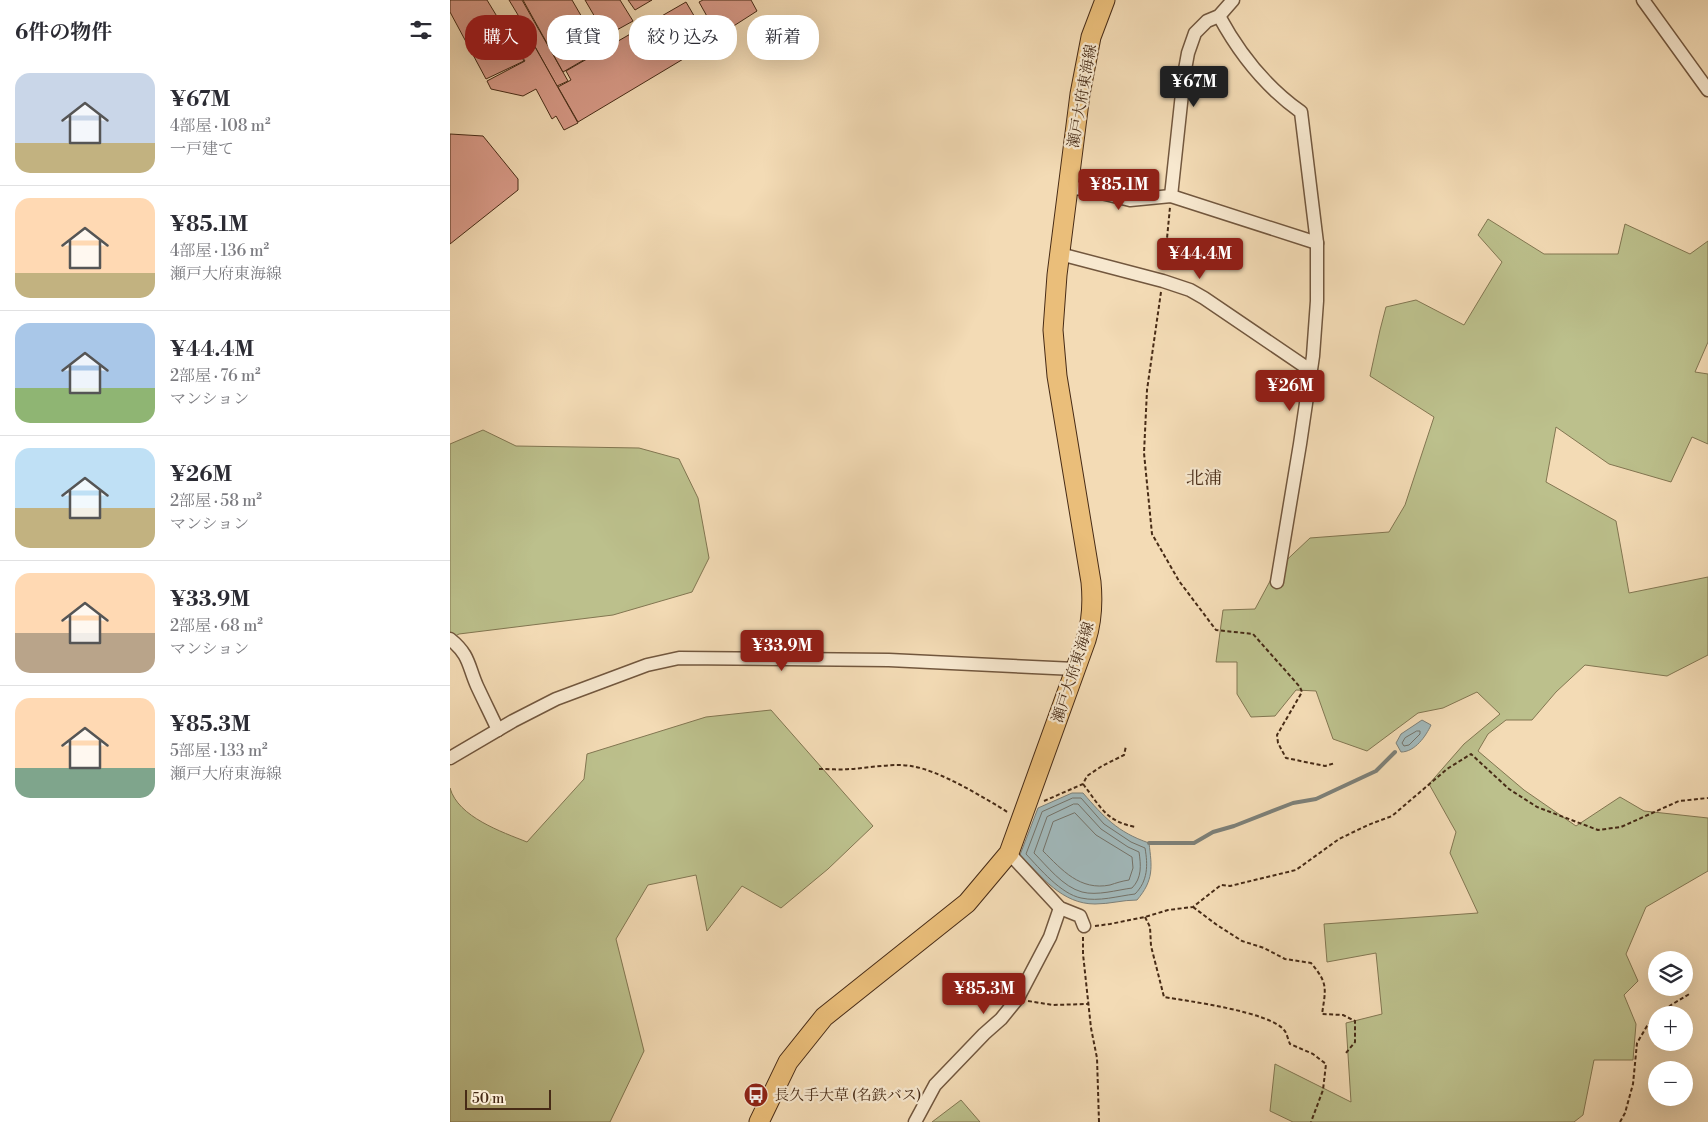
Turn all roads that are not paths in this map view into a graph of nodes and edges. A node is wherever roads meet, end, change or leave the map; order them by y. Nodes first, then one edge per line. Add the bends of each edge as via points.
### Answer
1 (1106, 0) edge
2 (1232, 0) edge
3 (1643, 0) edge
4 (1219, 16) junction
5 (1708, 90) edge
6 (1068, 187) junction
7 (1171, 196) junction
8 (1317, 243) junction
9 (1060, 254) junction
10 (1310, 370) junction
11 (1277, 582) dead end
12 (450, 639) edge
13 (1075, 669) junction
14 (498, 730) junction
15 (450, 758) edge
16 (1008, 853) junction
17 (1060, 908) junction
18 (1084, 926) road end
19 (760, 1122) edge
20 (915, 1122) edge

1 - 6 main road, 瀬戸大府東海線 via 1091,37
2 - 4 street
3 - 5 street
4 - 7 street via 1207,21 1195,33 1188,53
4 - 8 street via 1230,36 1261,75 1286,102 1301,112
6 - 7 street via 1130,200
6 - 9 main road, 瀬戸大府東海線
7 - 8 street
8 - 10 street via 1317,301
9 - 10 street via 1190,290
9 - 13 main road, 瀬戸大府東海線 via 1053,330 1057,376 1088,556 1092,600 1091,624
10 - 11 street
12 - 14 street via 468,658 476,685
13 - 14 street via 889,660 679,658 647,665 556,699
13 - 16 main road, 瀬戸大府東海線
14 - 15 street
16 - 17 street
16 - 19 main road, 瀬戸大府東海線 via 967,903 824,1017 788,1062
17 - 18 street via 1080,916
17 - 20 street via 1050,937 1018,998 935,1086

